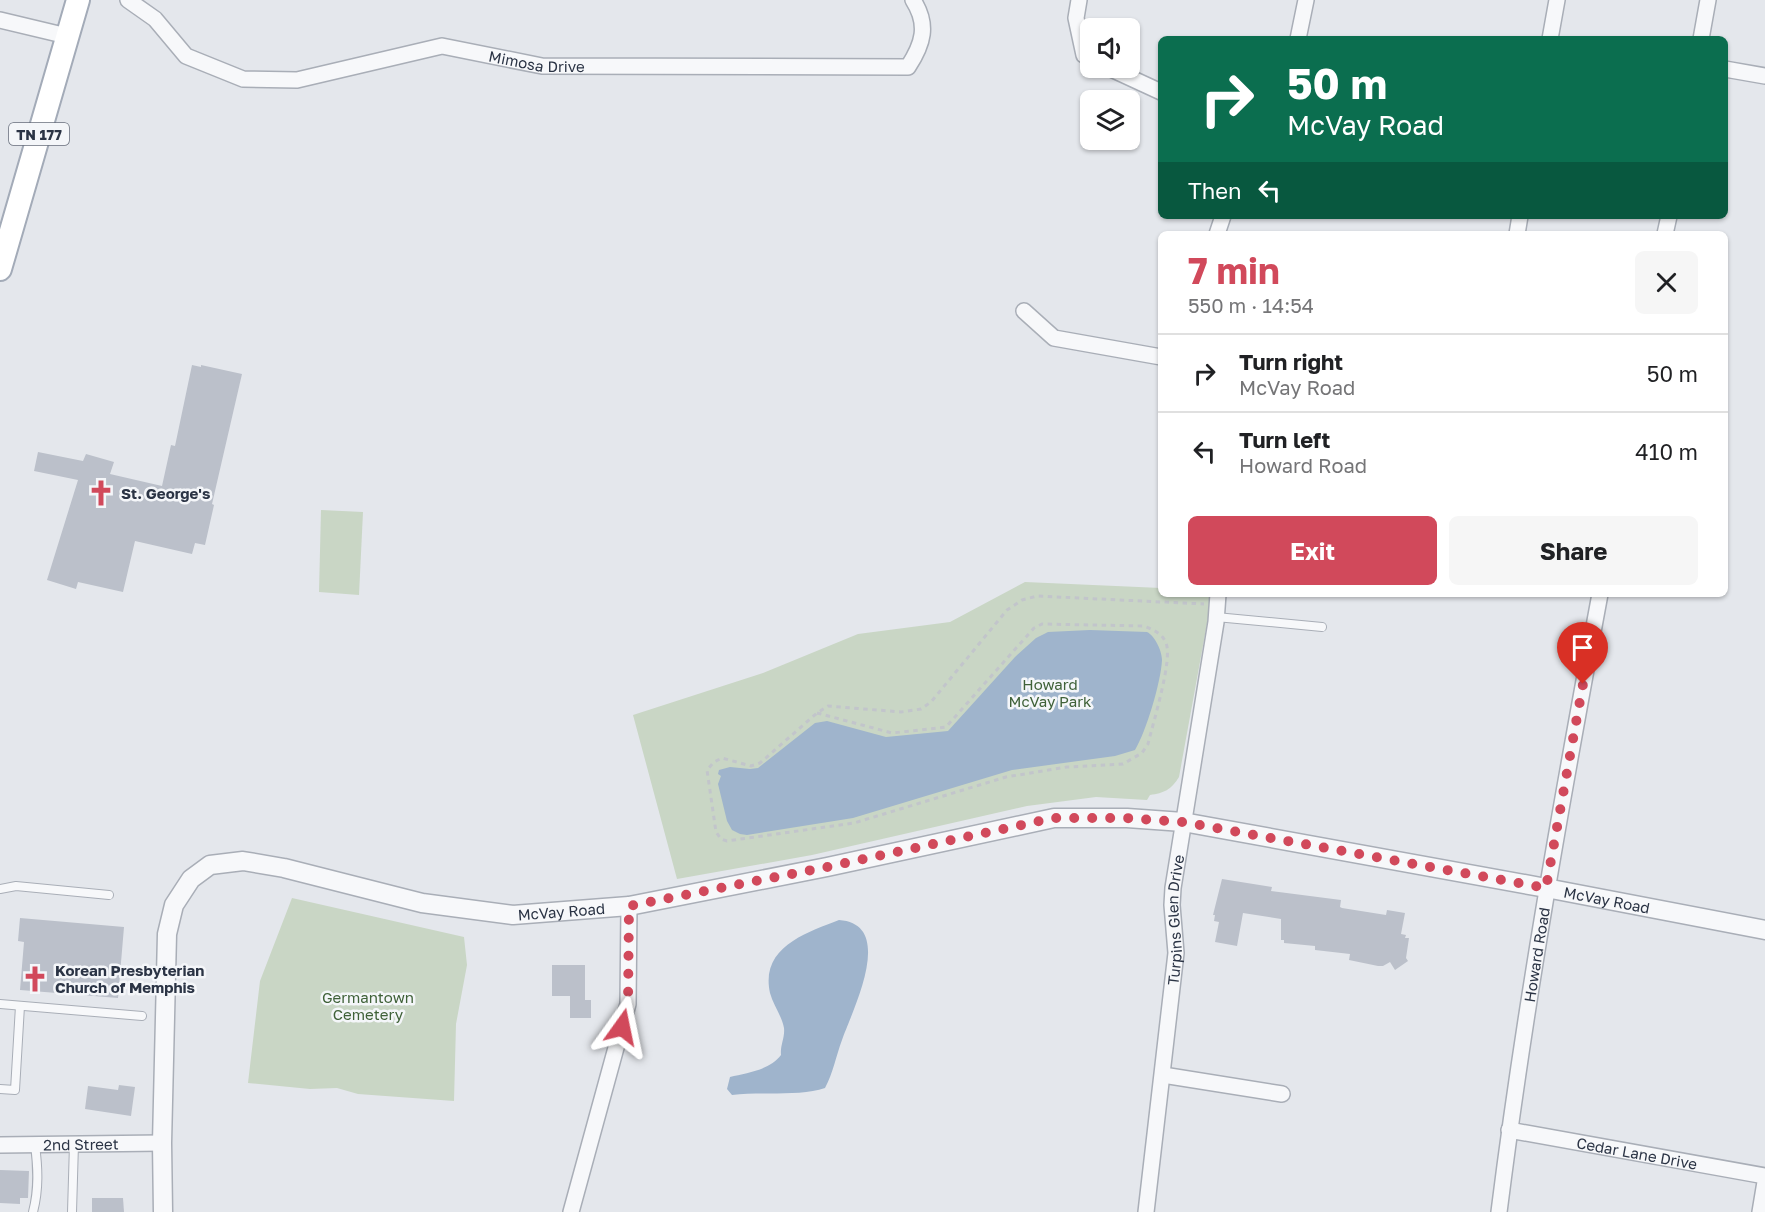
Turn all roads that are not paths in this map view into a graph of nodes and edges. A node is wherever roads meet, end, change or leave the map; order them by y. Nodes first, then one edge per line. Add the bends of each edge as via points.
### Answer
1 (78, 0) edge
2 (128, 0) edge
3 (913, 0) edge
4 (1079, 0) edge
5 (1306, 0) edge
6 (1557, 0) edge
7 (1708, 0) edge
8 (0, 20) edge
9 (67, 36) junction
10 (1299, 36) edge
11 (1551, 36) edge
12 (1702, 36) edge
13 (1080, 39) edge
14 (1728, 70) edge
15 (1765, 76) edge
16 (1131, 78) edge
17 (1158, 91) edge
18 (0, 269) edge
19 (1024, 311) dead end
20 (1158, 356) edge
21 (1599, 597) edge
22 (1217, 605) edge
23 (1322, 627) dead end
24 (1183, 822) junction
25 (1546, 888) junction
26 (0, 889) edge
27 (109, 895) dead end
28 (629, 906) junction
29 (1765, 930) edge
30 (0, 1004) edge
31 (20, 1006) junction
32 (142, 1016) dead end
33 (1163, 1075) junction
34 (0, 1089) edge
35 (1282, 1094) dead end
36 (1509, 1130) junction
37 (162, 1143) junction
38 (74, 1144) junction
39 (0, 1145) edge
40 (35, 1145) junction
41 (1765, 1176) edge
42 (1765, 1182) edge
43 (33, 1212) edge
44 (72, 1212) edge
45 (163, 1212) edge
46 (571, 1212) edge
47 (1146, 1212) edge
48 (1499, 1212) edge
49 (1760, 1212) edge

1 - 9 main road, TN 177
2 - 3 street, Mimosa Drive via 154,19 186,56 243,79 297,80 442,46 542,66 908,67 920,48 923,32
4 - 13 street via 1076,18
5 - 10 street
6 - 11 street
7 - 12 street
8 - 9 street
9 - 18 main road, TN 177
14 - 15 street
16 - 17 street
19 - 20 street via 1054,338
21 - 25 street, Howard Road
22 - 23 lane
22 - 24 street, Turpins Glen Drive
24 - 25 street, McVay Road
24 - 28 street, McVay Road via 1054,818
24 - 33 street, Turpins Glen Drive via 1173,888 1176,953
25 - 29 street, McVay Road
25 - 36 street, Howard Road
26 - 27 lane via 16,886
28 - 37 street, McVay Road via 513,915 422,903 243,861 210,865 191,879 174,905 167,934
28 - 46 street via 628,1004
30 - 31 lane
31 - 32 lane
31 - 34 lane via 15,1090
33 - 35 street
33 - 47 street, Turpins Glen Drive
36 - 41 street, Cedar Lane Drive
36 - 48 street, Howard Road
37 - 38 street, 2nd Street
37 - 45 street, McVay Road
38 - 40 street, 2nd Street
38 - 44 lane
39 - 40 street, 2nd Street
40 - 43 lane via 39,1172
42 - 49 street

